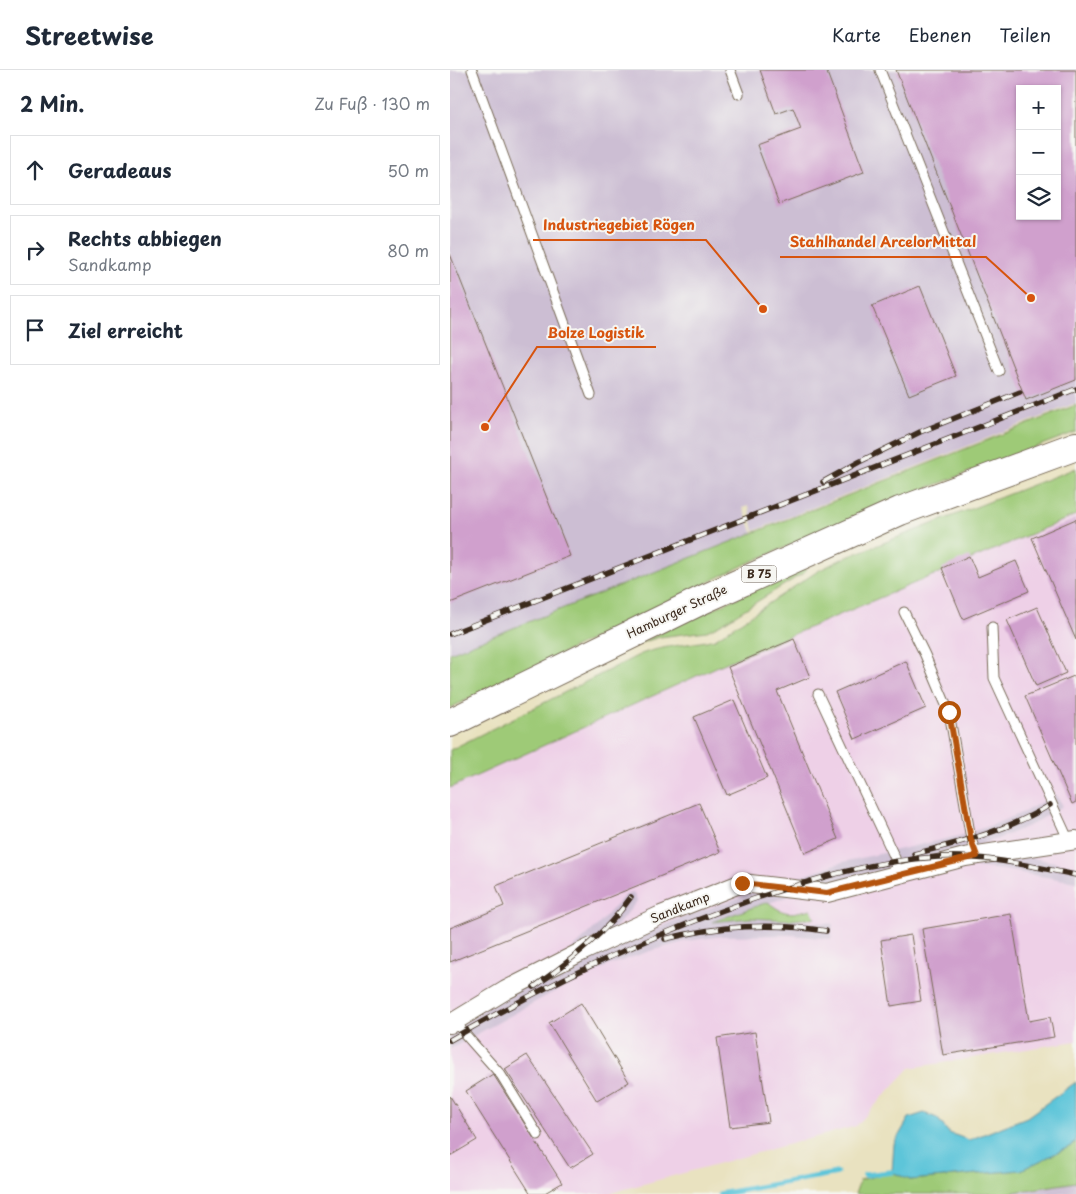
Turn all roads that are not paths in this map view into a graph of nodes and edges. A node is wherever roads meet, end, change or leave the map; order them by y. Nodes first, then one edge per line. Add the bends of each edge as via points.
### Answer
1 (472, 70) edge
2 (730, 70) edge
3 (880, 70) edge
4 (739, 94) dead end
5 (999, 371) dead end
6 (591, 395) dead end
7 (1076, 446) edge
8 (904, 612) dead end
9 (992, 627) dead end
10 (818, 694) dead end
11 (450, 723) edge
12 (1072, 840) edge
13 (977, 856) junction
14 (898, 875) junction
15 (453, 1023) edge
16 (538, 1135) dead end

1 - 6 lane
2 - 4 lane
3 - 5 lane
7 - 11 main road, Hamburger Straße / B 75 via 891,515 704,598
8 - 13 lane via 949,712 971,840
9 - 12 lane via 994,678
10 - 14 lane via 895,858
12 - 13 street, Sandkamp
13 - 14 street, Sandkamp
14 - 15 street, Sandkamp via 827,893 742,883 661,915 579,953 506,990
15 - 16 lane via 501,1075

